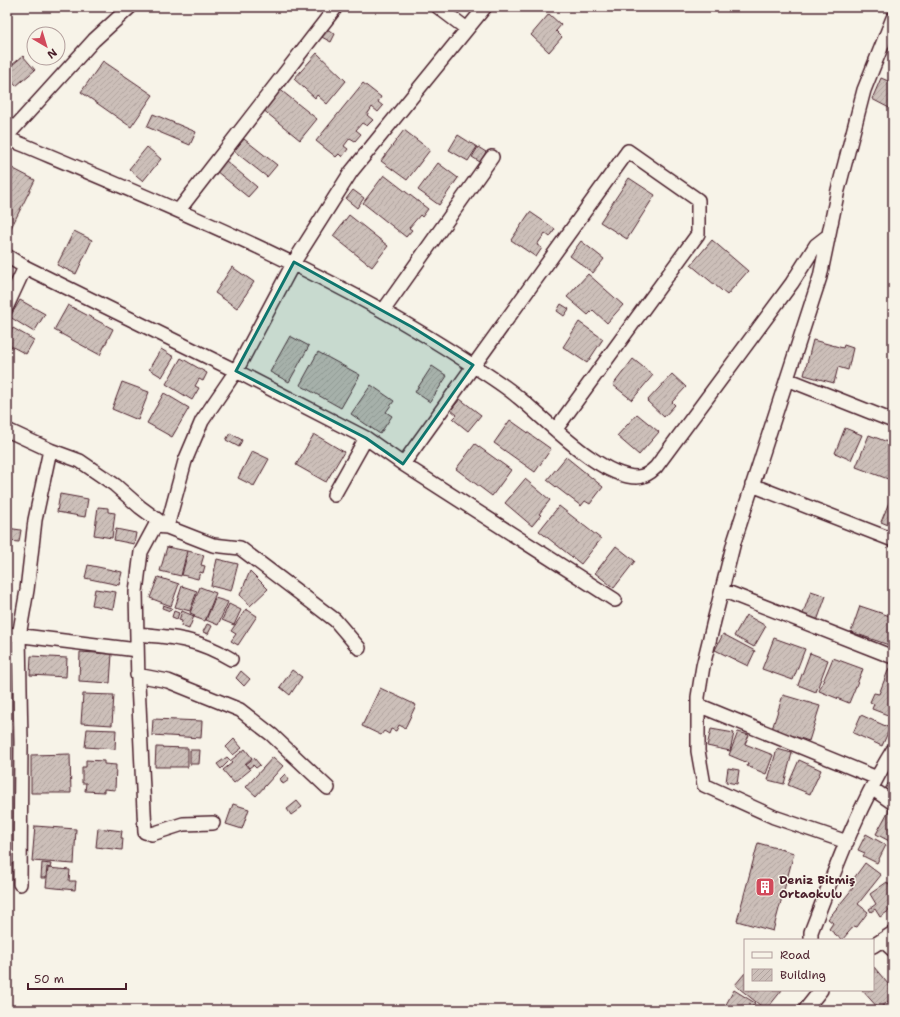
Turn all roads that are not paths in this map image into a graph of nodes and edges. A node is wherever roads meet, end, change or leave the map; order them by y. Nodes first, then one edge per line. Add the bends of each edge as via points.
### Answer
1 (130, 7) edge
2 (336, 7) edge
3 (438, 7) edge
4 (485, 7) edge
5 (893, 18) edge
6 (467, 29) junction
7 (7, 137) edge
8 (492, 157) dead end
9 (179, 210) junction
10 (828, 235) junction
11 (7, 256) edge
12 (294, 262) junction
13 (25, 267) junction
14 (7, 306) edge
15 (384, 311) junction
16 (473, 365) junction
17 (236, 371) junction
18 (787, 379) junction
19 (893, 421) edge
20 (556, 428) junction
21 (7, 430) edge
22 (366, 438) junction
23 (50, 450) junction
24 (403, 464) junction
25 (752, 485) junction
26 (334, 495) dead end
27 (167, 527) junction
28 (893, 540) edge
29 (722, 590) junction
30 (615, 600) dead end
31 (137, 634) junction
32 (13, 635) edge
33 (359, 648) dead end
34 (137, 650) junction
35 (893, 657) edge
36 (231, 659) dead end
37 (138, 675) junction
38 (698, 704) junction
39 (893, 750) edge
40 (875, 784) junction
41 (328, 788) dead end
42 (893, 803) edge
43 (213, 823) dead end
44 (847, 842) junction
45 (20, 884) dead end
46 (811, 939) edge
47 (883, 940) edge
48 (893, 950) edge
49 (820, 991) edge
50 (809, 1000) edge

1 - 7 street via 94,40
2 - 9 street
3 - 6 street
4 - 6 street
5 - 10 street via 864,90
6 - 12 street via 351,172
7 - 9 street
8 - 15 street
9 - 12 street
10 - 18 street via 820,277
10 - 20 street via 816,244 788,289 656,467 648,474 638,477 608,468 588,456
11 - 13 street
12 - 15 street
12 - 17 street
13 - 14 street
13 - 17 street
15 - 16 street
16 - 20 street via 518,396
16 - 20 street via 628,151 698,200 698,234
16 - 24 street
17 - 22 street
17 - 27 street via 202,421 186,461
18 - 19 street
18 - 25 street
21 - 23 street
22 - 24 street
22 - 26 street
23 - 27 street via 80,461 115,485
23 - 32 street via 35,520 26,590
24 - 30 street
25 - 28 street
25 - 29 street
27 - 31 street via 155,526 141,552 136,592
27 - 33 street via 213,545 240,548 335,620
29 - 35 street
29 - 38 street via 703,666
31 - 34 street
31 - 36 street via 180,638 201,644
32 - 34 street
32 - 45 street via 21,742
34 - 37 street
37 - 41 street via 168,681 240,710 283,744
37 - 43 street via 145,832 152,834 183,824
38 - 40 street
38 - 44 street via 698,751 704,785 774,817
39 - 40 street
40 - 42 street
40 - 44 street
44 - 46 street via 810,932
47 - 48 street
49 - 50 street

